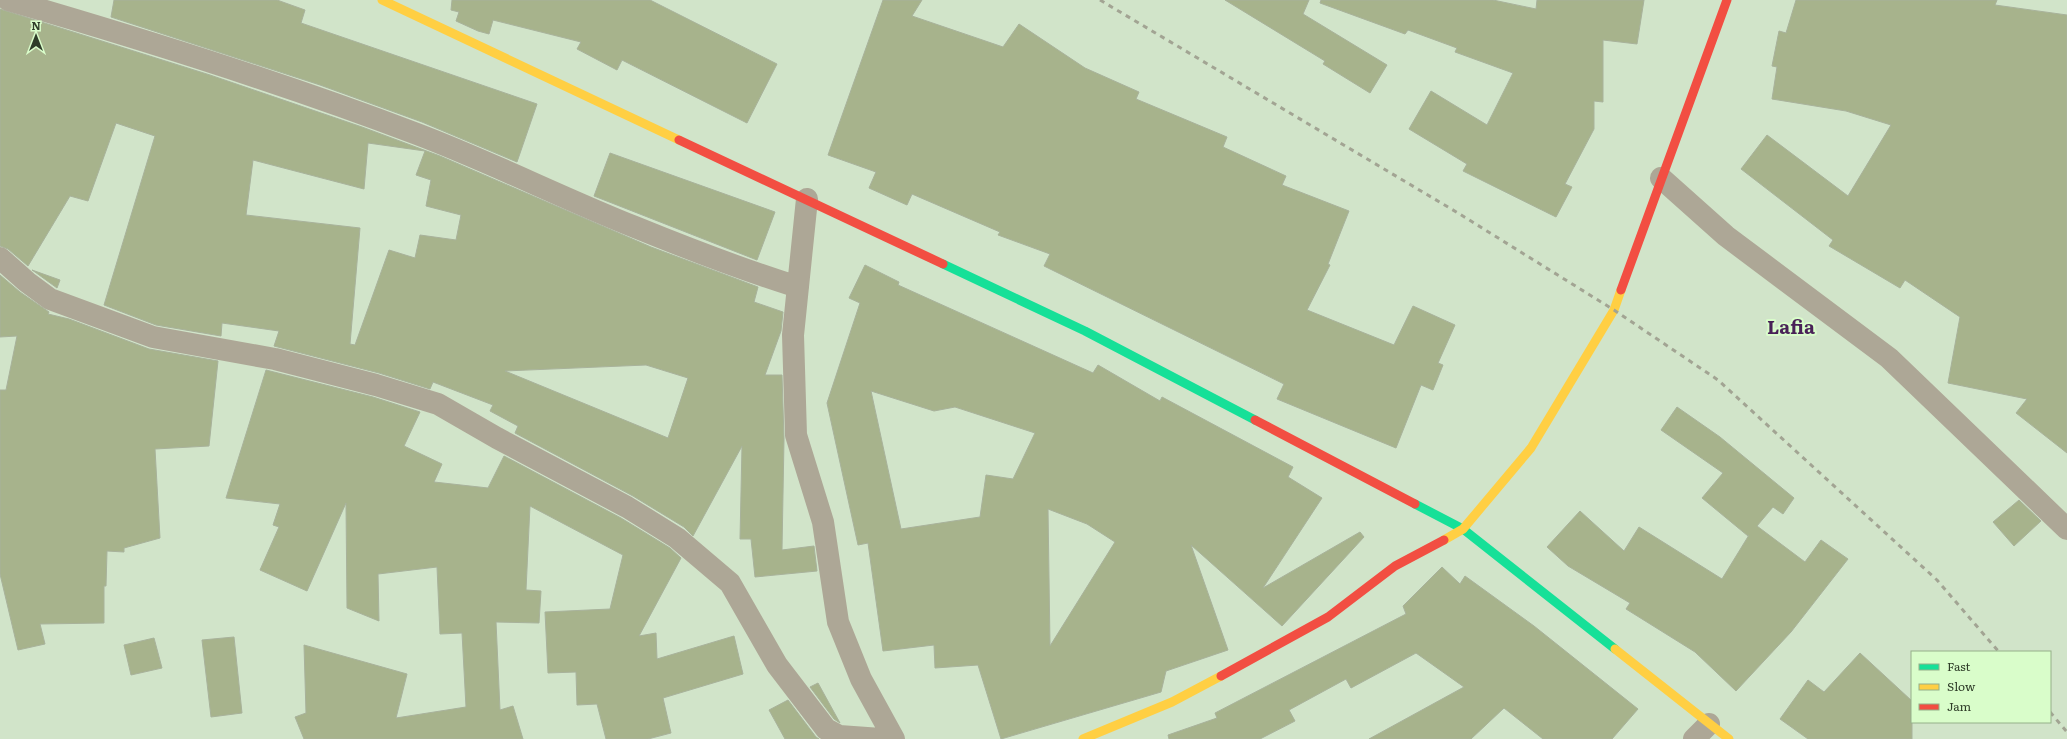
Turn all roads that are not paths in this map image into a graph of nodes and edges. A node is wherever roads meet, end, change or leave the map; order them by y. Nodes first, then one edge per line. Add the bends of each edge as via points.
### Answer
1 (8, 0) edge
2 (382, 0) edge
3 (1727, 0) edge
4 (1661, 178) junction
5 (807, 199) junction
6 (0, 258) edge
7 (798, 287) junction
8 (1463, 529) junction
9 (2067, 529) edge
10 (1709, 724) junction
11 (881, 739) edge
12 (894, 739) edge
13 (1083, 739) edge
14 (1694, 739) edge
15 (1729, 739) edge

1 - 7 street via 118,32 346,108 419,135 634,227
2 - 5 main road
3 - 4 main road
4 - 8 main road via 1614,310 1531,448
4 - 9 street via 1726,236 1889,358
5 - 7 street
5 - 8 main road via 1085,331
6 - 11 street via 50,299 153,337 275,358 438,404 627,507 677,538 730,584 777,665 826,729 839,736
7 - 12 street via 793,335 796,435 824,522 838,622 860,679
8 - 10 main road
8 - 13 main road via 1395,566 1328,617 1262,654 1172,702
10 - 14 street
10 - 15 main road

